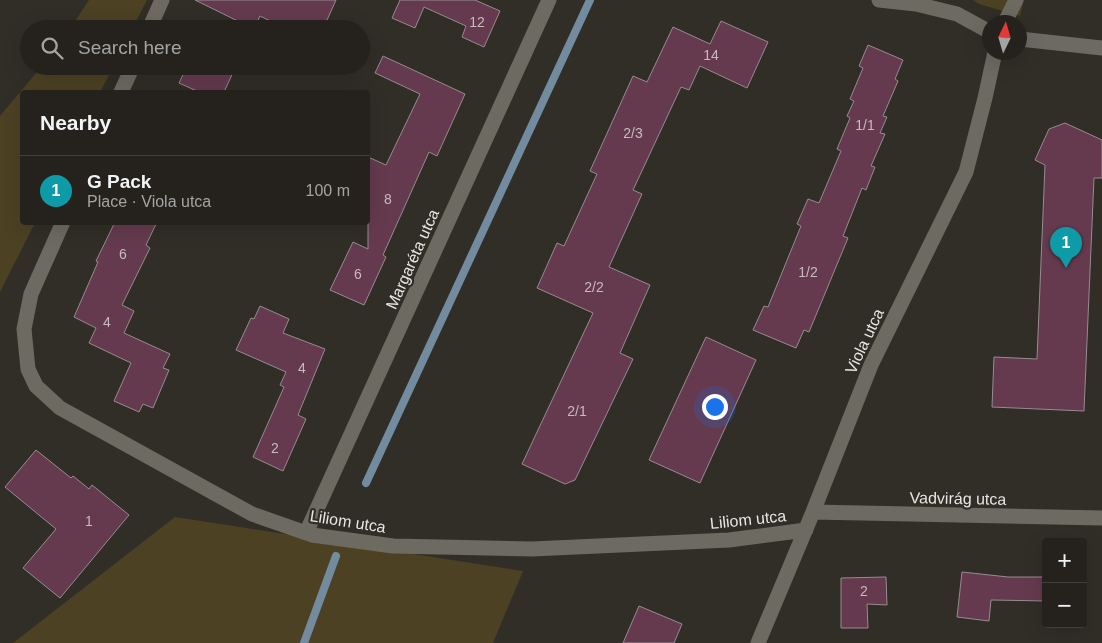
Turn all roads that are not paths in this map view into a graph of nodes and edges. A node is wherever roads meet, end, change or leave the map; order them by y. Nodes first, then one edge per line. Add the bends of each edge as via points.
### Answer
1 (162, 0) edge
2 (549, 0) edge
3 (879, 0) edge
4 (1016, 0) edge
5 (1008, 15) edge
6 (153, 20) edge
7 (982, 28) edge
8 (1027, 40) edge
9 (1102, 48) edge
10 (993, 60) edge
11 (129, 75) edge
12 (122, 90) edge
13 (62, 225) edge
14 (813, 512) junction
15 (1102, 518) edge
16 (806, 530) junction
17 (306, 533) junction
18 (758, 643) edge

1 - 6 street
2 - 17 street, Margaréta utca
3 - 7 street via 916,4 957,14
4 - 5 street
8 - 9 street
10 - 14 street, Viola utca via 966,172 871,366
11 - 12 street
13 - 17 street, Liliom utca via 31,294 24,329 28,369 36,386 60,408 252,514
14 - 15 street, Vadvirág utca
14 - 16 street, Viola utca
16 - 17 street, Liliom utca via 729,540 532,549 393,546
16 - 18 street, Viola utca

